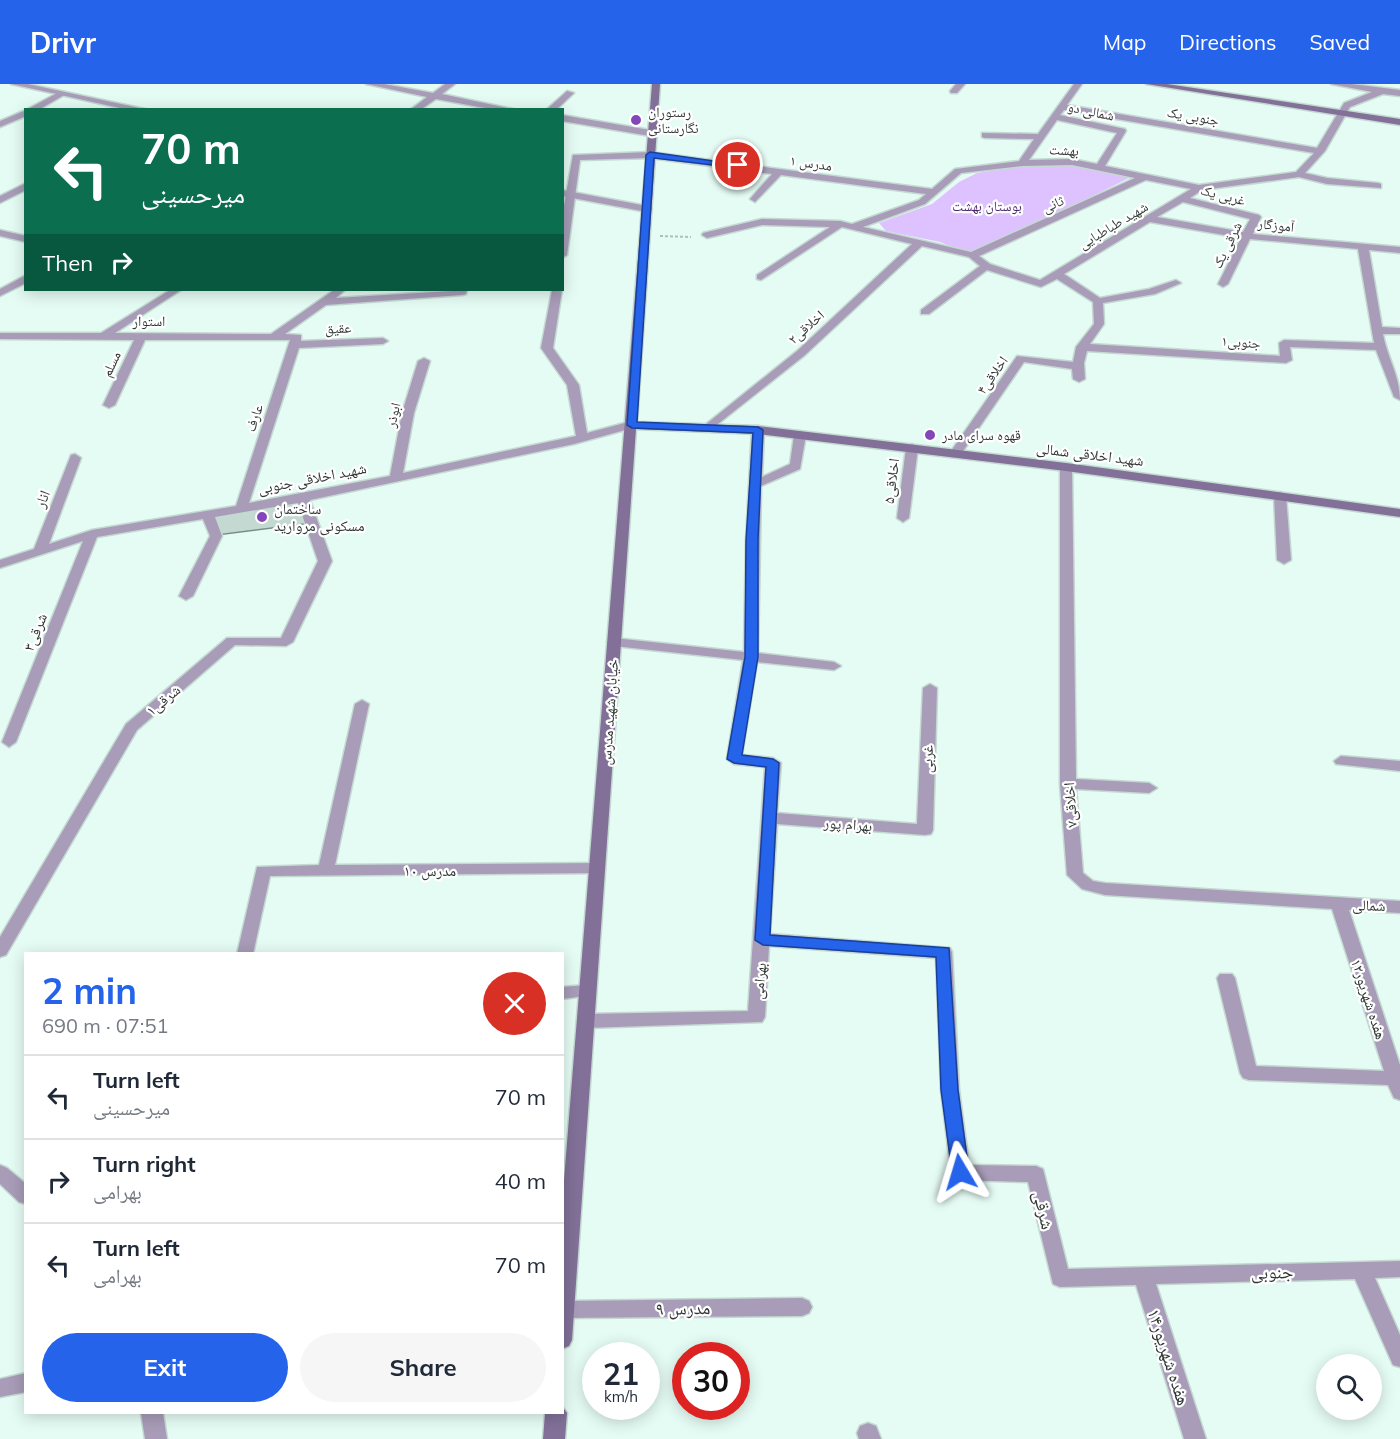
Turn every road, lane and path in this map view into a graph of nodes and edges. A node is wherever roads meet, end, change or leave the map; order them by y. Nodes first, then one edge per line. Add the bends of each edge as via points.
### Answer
1 (15, 84) edge
2 (370, 84) edge
3 (451, 84) edge
4 (656, 84) edge
5 (1078, 84) edge
6 (1150, 84) edge
7 (1335, 84) edge
8 (1382, 91) junction
9 (62, 93) junction
10 (570, 93) dead end
11 (1400, 93) edge
12 (435, 96) junction
13 (1061, 107) junction
14 (32, 108) edge
15 (135, 108) edge
16 (417, 108) edge
17 (500, 108) edge
18 (552, 108) edge
19 (24, 112) edge
20 (1341, 113) junction
21 (1055, 117) junction
22 (564, 118) edge
23 (1400, 122) edge
24 (0, 124) edge
25 (650, 133) junction
26 (985, 135) dead end
27 (1040, 137) junction
28 (1320, 151) junction
29 (650, 155) junction
30 (1022, 163) junction
31 (1099, 168) junction
32 (779, 172) junction
33 (1299, 174) junction
34 (1145, 177) junction
35 (1378, 186) dead end
36 (0, 187) edge
37 (21, 188) edge
38 (1199, 188) junction
39 (934, 192) junction
40 (567, 194) edge
41 (755, 199) dead end
42 (1183, 199) junction
43 (0, 200) edge
44 (647, 208) junction
45 (1256, 217) joint
46 (1150, 219) junction
47 (840, 224) junction
48 (853, 227) junction
49 (564, 231) edge
50 (0, 233) edge
51 (707, 235) joint
52 (646, 236) junction
53 (1247, 236) junction
54 (24, 239) edge
55 (918, 244) junction
56 (1363, 248) junction
57 (1400, 250) edge
58 (972, 255) junction
59 (986, 266) junction
60 (1057, 274) junction
61 (761, 276) dead end
62 (24, 279) edge
63 (1176, 284) dead end
64 (1223, 284) dead end
65 (174, 291) edge
66 (338, 291) edge
67 (462, 291) edge
68 (557, 291) edge
69 (0, 293) edge
70 (1098, 301) junction
71 (322, 302) junction
72 (925, 312) dead end
73 (1377, 330) junction
74 (1400, 331) edge
75 (0, 336) edge
76 (105, 336) junction
77 (141, 336) junction
78 (275, 336) junction
79 (296, 341) junction
80 (383, 341) dead end
81 (1081, 347) junction
82 (1380, 347) junction
83 (424, 361) dead end
84 (1076, 366) junction
85 (1079, 379) dead end
86 (1399, 393) edge
87 (109, 405) dead end
88 (632, 425) junction
89 (709, 427) junction
90 (758, 430) junction
91 (800, 435) junction
92 (582, 438) junction
93 (912, 448) junction
94 (955, 454) junction
95 (75, 458) dead end
96 (1066, 467) junction
97 (396, 477) junction
98 (755, 484) junction
99 (1280, 496) junction
100 (303, 498) junction
101 (241, 509) junction
102 (1400, 513) edge
103 (208, 514) junction
104 (903, 518) dead end
105 (92, 534) junction
106 (40, 551) junction
107 (1284, 560) dead end
108 (0, 564) edge
109 (186, 596) dead end
110 (614, 642) junction
111 (751, 657) junction
112 (834, 666) dead end
113 (930, 688) dead end
114 (362, 704) dead end
115 (9, 742) dead end
116 (1341, 761) dead end
117 (1400, 766) edge
118 (1068, 784) junction
119 (1149, 788) dead end
120 (771, 818) junction
121 (925, 830) joint
122 (597, 869) junction
123 (326, 870) junction
124 (1339, 904) junction
125 (1400, 907) edge
126 (6, 925) edge
127 (763, 940) junction
128 (0, 951) edge
129 (245, 952) edge
130 (1226, 978) dead end
131 (587, 991) junction
132 (564, 993) edge
133 (586, 1021) junction
134 (1397, 1086) edge
135 (0, 1173) edge
136 (24, 1194) edge
137 (1400, 1269) edge
138 (1361, 1270) junction
139 (1143, 1275) junction
140 (802, 1307) dead end
141 (565, 1310) junction
142 (564, 1320) edge
143 (1400, 1358) edge
144 (24, 1382) edge
145 (0, 1388) edge
146 (152, 1414) edge
147 (556, 1414) edge
148 (156, 1439) edge
149 (554, 1439) edge
150 (1195, 1439) edge

1 - 9 street
2 - 12 street
3 - 12 street
4 - 25 main road, خیابان شهید مدرس
5 - 13 street
6 - 20 main road
7 - 8 street
8 - 11 street
8 - 20 street via 1347,105
9 - 14 street
9 - 15 street
10 - 18 street
12 - 16 street
12 - 17 street
13 - 21 street
13 - 28 street, جنوبی یک
19 - 24 street
20 - 23 main road
20 - 28 street
21 - 27 street
21 - 31 street, شمالی دو via 1122,131
22 - 25 street
25 - 29 main road, خیابان شهید مدرس
26 - 27 street
27 - 30 street
28 - 33 street
29 - 32 street, مدرس ۱
29 - 40 street, مدرس ۱ via 576,157
29 - 44 main road, خیابان شهید مدرس
30 - 31 street, بهشت via 1072,162
30 - 39 street, بهشت via 958,171
31 - 34 street, بهشت
32 - 39 street, مدرس ۱
32 - 41 street
33 - 35 street
33 - 38 street
34 - 38 street, بهشت
34 - 58 street, ثانی
36 - 37 street
37 - 43 street
38 - 42 street, شهید طباطبایی
39 - 48 street, بهشت via 922,202
40 - 44 street
40 - 49 street
42 - 45 street, غربی یک
42 - 46 street, شهید طباطبایی
44 - 52 main road, خیابان شهید مدرس
45 - 53 street, شرقی یک
46 - 53 street, آموزگار
46 - 60 street, شهید طباطبایی
47 - 48 street
47 - 51 street via 762,222
47 - 61 street
48 - 55 street
50 - 54 street
51 - 52 path
52 - 88 main road, خیابان شهید مدرس
53 - 56 street, آموزگار
53 - 64 street, شرقی یک
55 - 58 street
55 - 89 street, اخلاقی۲ via 801,353
56 - 57 street, آموزگار
56 - 73 street
58 - 59 street
59 - 60 street, شهید طباطبایی via 1041,284
59 - 72 street
60 - 70 street
62 - 69 street
63 - 70 street
65 - 76 street, مسلم
66 - 71 street
67 - 71 street
68 - 92 street via 547,348 573,385
70 - 81 street via 1100,324
71 - 78 street
73 - 74 street
73 - 82 street
75 - 76 street, استوار
76 - 77 street, استوار
77 - 78 street, استوار
77 - 87 street, مسلم
78 - 79 street, استوار
79 - 80 street, عقیق
79 - 101 street, عارف
81 - 82 street, جنوبی۱ via 1286,360 1284,343
81 - 84 street
82 - 86 street
83 - 97 street, ابوذر via 408,413
84 - 85 street
84 - 94 street, اخلاقی۴ via 1021,358
88 - 89 main road, شهید اخلاقی شمالی
88 - 92 street, شهید اخلاقی جنوبی
88 - 110 main road, خیابان شهید مدرس
89 - 90 main road, شهید اخلاقی شمالی
90 - 91 main road, شهید اخلاقی شمالی
90 - 98 street
91 - 93 main road, شهید اخلاقی شمالی
91 - 98 street via 796,466
92 - 97 street, شهید اخلاقی جنوبی
93 - 94 main road, شهید اخلاقی شمالی
93 - 104 street, اخلاقی۵
94 - 96 main road, شهید اخلاقی شمالی
95 - 106 street, انار
96 - 99 main road, شهید اخلاقی شمالی
96 - 118 street, اخلاقی۷
97 - 100 street, شهید اخلاقی جنوبی
98 - 111 street
99 - 102 main road, شهید اخلاقی شمالی
99 - 107 street
100 - 101 street, شهید اخلاقی جنوبی
100 - 126 street, شرقی۱ via 325,561 286,642 232,641 130,727
101 - 103 street, شهید اخلاقی جنوبی
103 - 105 street, شهید اخلاقی جنوبی
103 - 109 street via 216,536
105 - 106 street, شهید اخلاقی جنوبی
105 - 115 street, شرقی۳
106 - 108 street, شهید اخلاقی جنوبی
110 - 111 street
110 - 122 main road, خیابان شهید مدرس
111 - 112 street
111 - 120 street, بهرامی via 734,759 773,763
113 - 121 street, غربی
114 - 123 street
116 - 117 street
118 - 119 street
118 - 124 street, اخلاقی۷ via 1075,875 1088,885
120 - 121 street, بهرام پور
120 - 127 street, بهرامی
122 - 123 street, مدرس ۱۰
122 - 131 main road, خیابان شهید مدرس
123 - 129 street, مدرس ۱۰ via 263,871
124 - 125 street, شمالی
124 - 134 street, هفده شهریور۱۲
126 - 128 street, شرقی۱
127 - 133 street, بهرامی via 756,1017
127 - 139 street, شرقی via 944,952 950,1090 960,1172 1036,1174 1060,1278
130 - 134 street via 1250,1073
131 - 132 street
131 - 133 main road, خیابان شهید مدرس
133 - 141 main road, خیابان شهید مدرس
135 - 136 street
137 - 138 street, جنوبی
138 - 139 street, جنوبی
138 - 143 street
139 - 150 street, هفده شهریور۱۴
140 - 141 street, مدرس ۹
141 - 142 main road, خیابان شهید مدرس
144 - 145 street
146 - 148 street
147 - 149 main road

